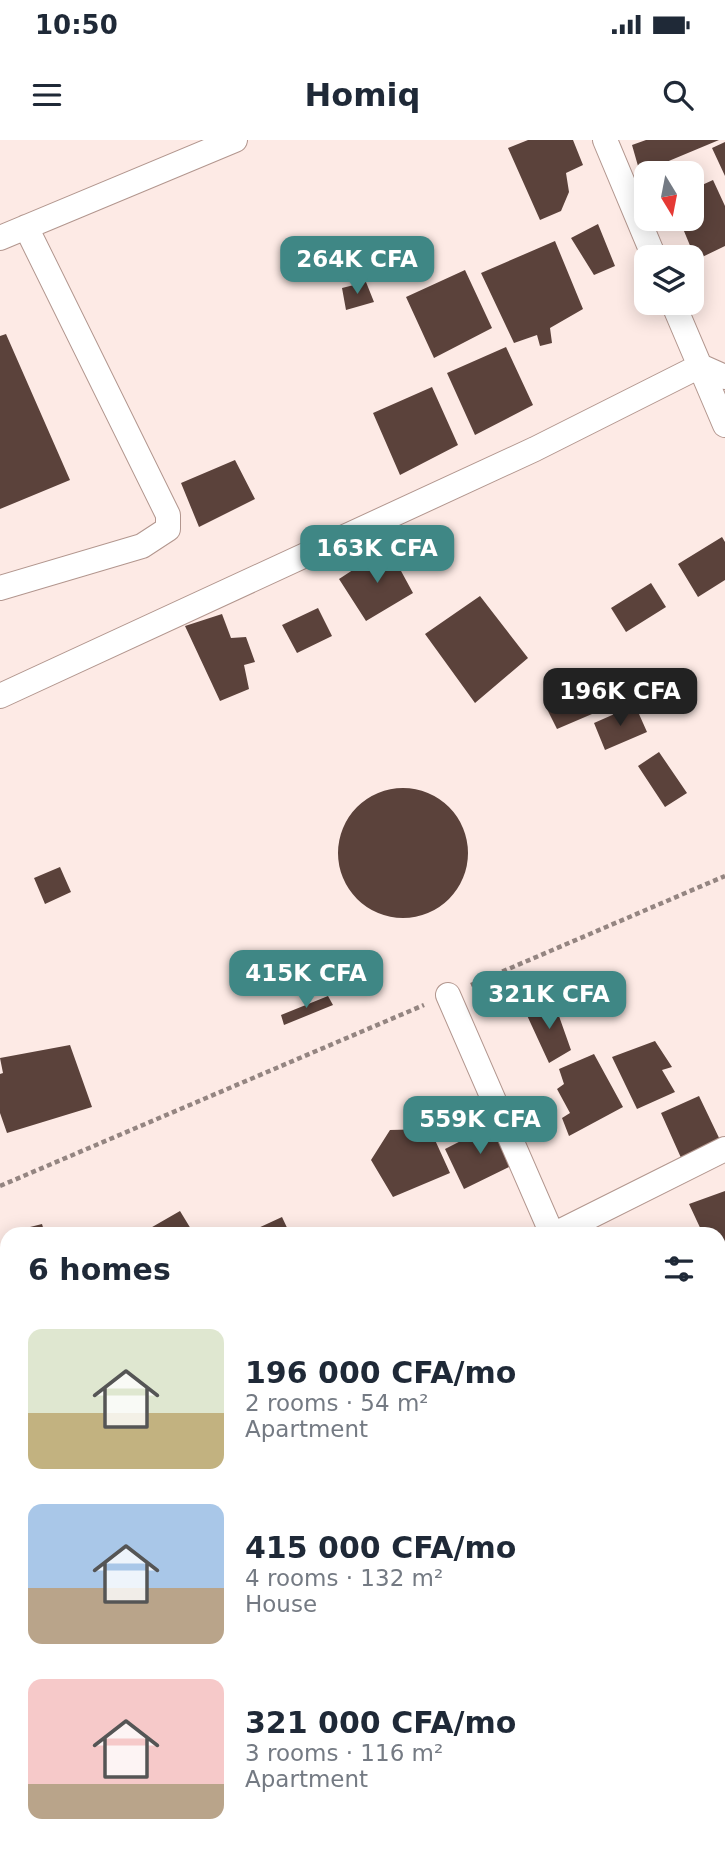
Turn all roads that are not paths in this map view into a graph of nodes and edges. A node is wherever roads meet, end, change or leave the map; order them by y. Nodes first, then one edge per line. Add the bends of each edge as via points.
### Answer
1 (235, 140) edge
2 (605, 140) edge
3 (26, 227) junction
4 (0, 238) edge
5 (649, 245) edge
6 (678, 315) edge
7 (700, 366) junction
8 (725, 377) edge
9 (725, 425) edge
10 (0, 588) edge
11 (0, 696) edge
12 (448, 995) road end
13 (725, 1149) edge
14 (551, 1227) edge
15 (568, 1227) edge

1 - 3 street
2 - 5 street
3 - 4 street
3 - 10 street via 168,515 168,529 142,546
6 - 7 street
7 - 8 street
7 - 9 street
7 - 11 street via 536,449
12 - 14 street
13 - 15 street

